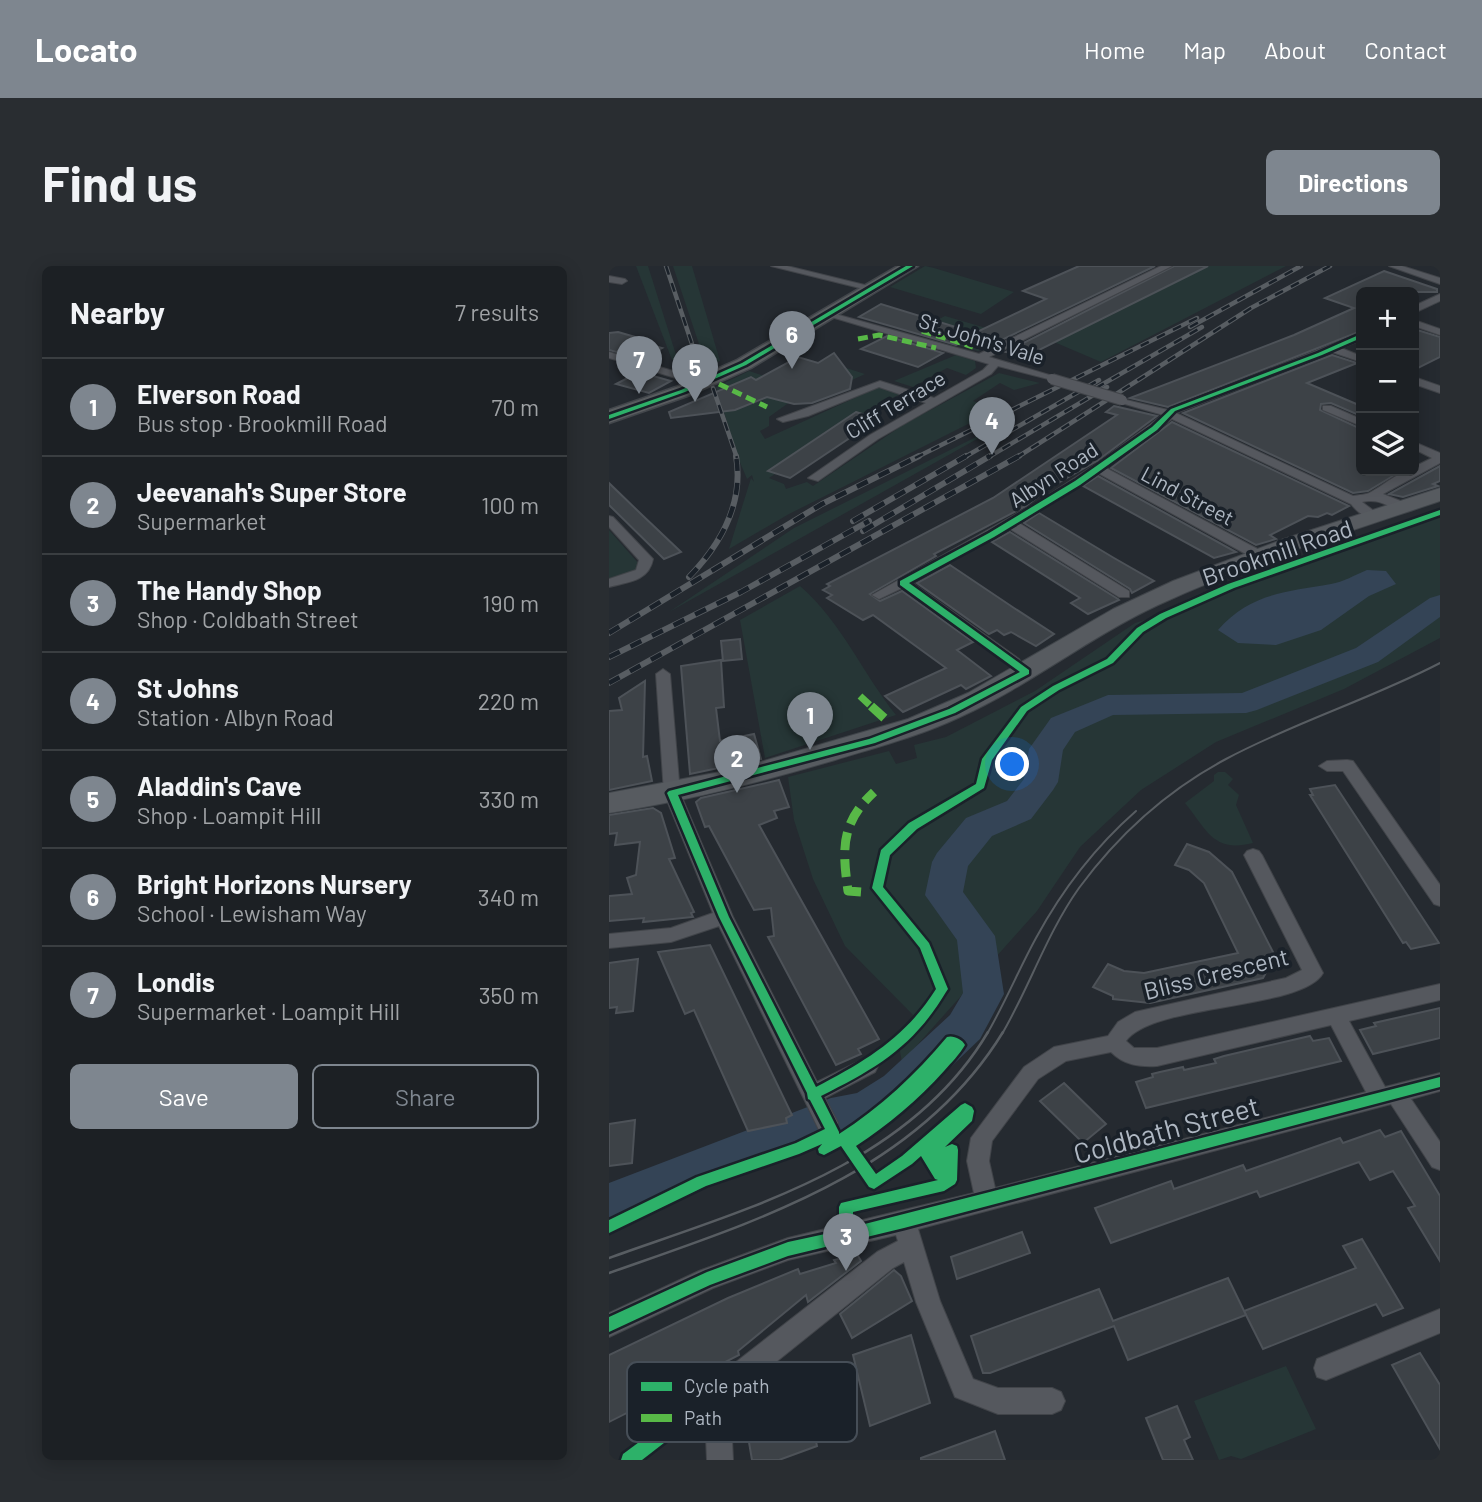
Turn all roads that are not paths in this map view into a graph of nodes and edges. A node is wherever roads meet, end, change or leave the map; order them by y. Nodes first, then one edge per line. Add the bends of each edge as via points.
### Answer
1 (775, 266) edge
2 (910, 266) edge
3 (1168, 266) edge
4 (1393, 266) edge
5 (609, 279) edge
6 (622, 281) dead end
7 (1440, 281) edge
8 (873, 288) junction
9 (1440, 297) edge
10 (1419, 308) edge
11 (831, 314) junction
12 (1419, 325) edge
13 (1440, 332) edge
14 (1356, 338) edge
15 (1333, 349) junction
16 (609, 355) edge
17 (1356, 357) edge
18 (979, 358) junction
19 (995, 363) junction
20 (708, 381) junction
21 (1419, 382) edge
22 (1440, 390) edge
23 (935, 402) junction
24 (1327, 408) dead end
25 (1170, 414) junction
26 (609, 417) edge
27 (783, 419) dead end
28 (1356, 421) edge
29 (1419, 447) edge
30 (1440, 457) edge
31 (1099, 469) junction
32 (814, 478) dead end
33 (1440, 494) edge
34 (1353, 501) junction
35 (1376, 506) junction
36 (609, 520) edge
37 (1011, 524) junction
38 (1259, 556) junction
39 (609, 583) edge
40 (902, 583) junction
41 (1124, 594) dead end
42 (879, 595) dead end
43 (1014, 662) dead end
44 (663, 674) dead end
45 (1327, 766) dead end
46 (672, 793) junction
47 (609, 803) edge
48 (1253, 855) dead end
49 (1440, 899) edge
50 (724, 917) junction
51 (609, 941) edge
52 (1440, 992) edge
53 (1337, 1018) junction
54 (1115, 1043) junction
55 (868, 1066) dead end
56 (1440, 1082) edge
57 (812, 1095) junction
58 (1387, 1095) junction
59 (825, 1119) dead end
60 (1440, 1160) edge
61 (986, 1199) junction
62 (904, 1222) junction
63 (910, 1247) junction
64 (1440, 1321) edge
65 (609, 1325) edge
66 (756, 1362) edge
67 (1326, 1368) dead end
68 (1052, 1401) dead end
69 (719, 1442) edge
70 (720, 1460) edge

1 - 8 street
2 - 8 highway
3 - 18 street
4 - 7 street
5 - 6 street
8 - 11 highway
9 - 10 street
11 - 18 street, St. John's Vale
11 - 20 highway
12 - 13 street
14 - 15 street, Albyn Road
15 - 17 street
15 - 25 street, Albyn Road
16 - 20 street
18 - 19 street, St. John's Vale
19 - 23 street, Cliff Terrace
19 - 25 street, St. John's Vale, bridge
20 - 26 highway
21 - 22 street
23 - 27 street via 880,384
23 - 32 street, Cliff Terrace
24 - 28 street
25 - 31 street, Albyn Road
25 - 34 street, St. John's Vale
29 - 30 street
30 - 35 street via 1381,489
31 - 37 street, Albyn Road
31 - 38 street, Lind Street
33 - 35 main road, Brookmill Road via 1403,507
34 - 35 street, St. John's Vale via 1360,509
34 - 35 street via 1362,496
35 - 38 main road, Brookmill Road
36 - 39 street via 646,559 641,573
37 - 40 street, Albyn Road
37 - 41 street
38 - 46 main road, Brookmill Road via 1143,603 940,716 872,741
40 - 42 street, Albyn Road
40 - 43 street
44 - 46 street
45 - 49 street via 1347,765
46 - 47 main road, Brookmill Road
46 - 50 street
48 - 54 street, Bliss Crescent via 1313,972 1290,985 1142,1018 1127,1024
50 - 51 street via 671,934
50 - 57 street
52 - 53 street
53 - 54 street via 1157,1057 1128,1056
53 - 58 street
54 - 61 street via 1061,1053 1031,1073 982,1138 978,1161
55 - 57 street
56 - 58 street, Coldbath Street
57 - 59 street
58 - 60 street
58 - 61 street, Coldbath Street
61 - 62 street, Coldbath Street
62 - 63 street
62 - 65 street, Coldbath Street via 788,1249 707,1279
63 - 66 street via 885,1260
63 - 68 street via 964,1388 998,1401
64 - 67 street
69 - 70 street

